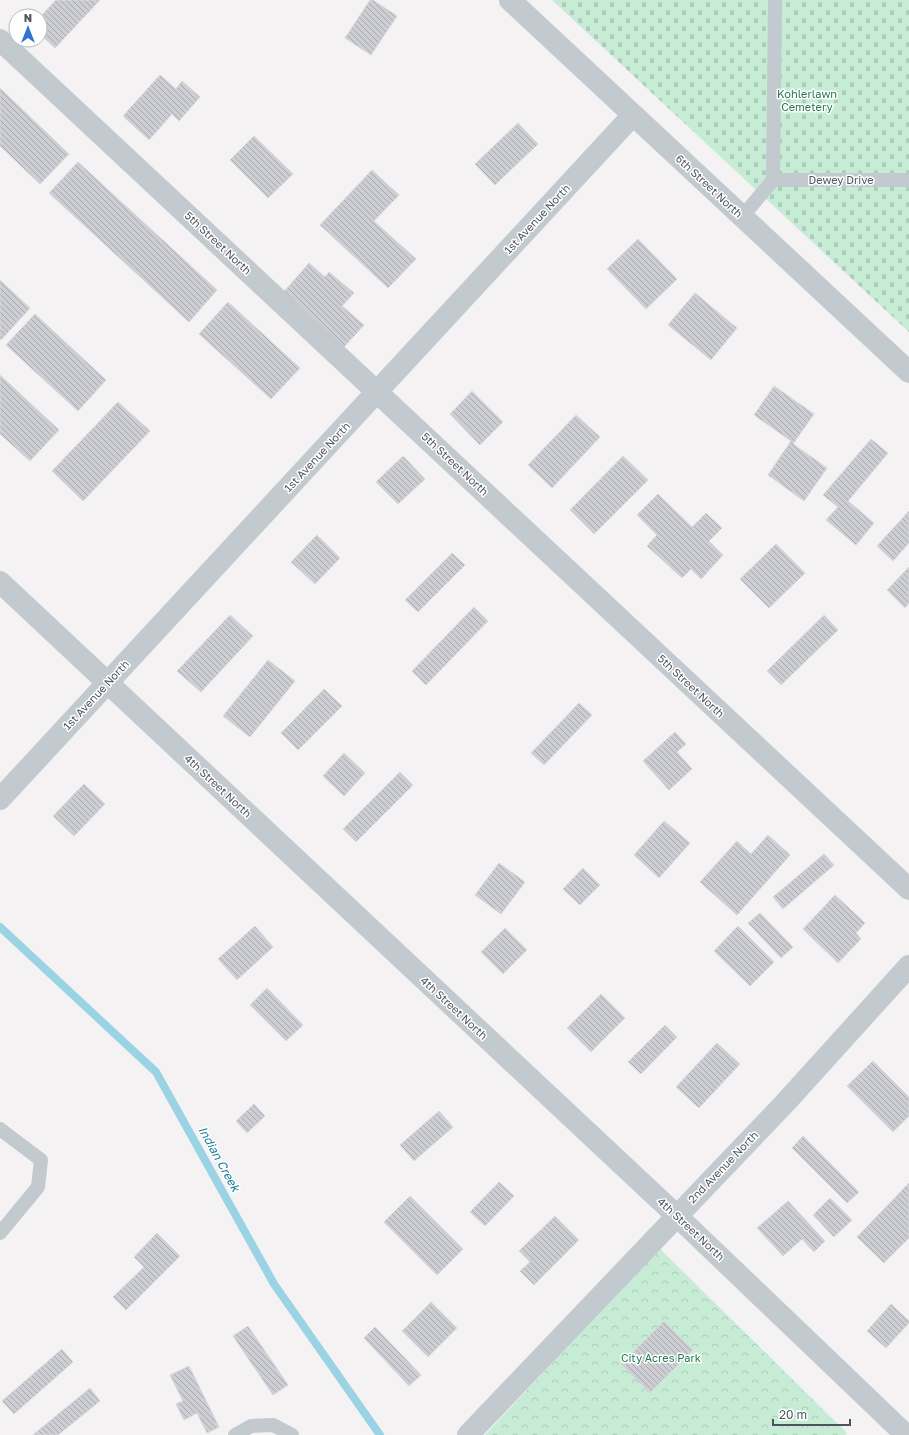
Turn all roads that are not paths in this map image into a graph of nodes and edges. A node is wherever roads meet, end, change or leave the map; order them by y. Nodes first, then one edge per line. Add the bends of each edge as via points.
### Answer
1 (775, 0) edge
2 (516, 3) edge
3 (0, 40) edge
4 (633, 115) junction
5 (774, 180) junction
6 (909, 180) edge
7 (742, 216) junction
8 (909, 372) edge
9 (377, 392) junction
10 (0, 582) edge
11 (107, 683) junction
12 (0, 799) edge
13 (909, 889) edge
14 (909, 966) edge
15 (0, 1129) edge
16 (676, 1216) junction
17 (0, 1233) edge
18 (235, 1435) edge
19 (292, 1435) edge
20 (468, 1435) edge
21 (906, 1435) edge

1 - 5 lane
2 - 4 street, 6th Street North
3 - 9 street, 5th Street North
4 - 7 street, 6th Street North
4 - 9 street, 1st Avenue North
5 - 6 lane, Dewey Drive
5 - 7 lane
7 - 8 street, 6th Street North
9 - 11 street, 1st Avenue North
9 - 13 street, 5th Street North
10 - 11 street, 4th Street North
11 - 12 street, 1st Avenue North
11 - 16 street, 4th Street North
14 - 16 street, 2nd Avenue North via 785,1103
15 - 17 lane via 41,1160 38,1187
16 - 20 street, 2nd Avenue North
16 - 21 street, 4th Street North
18 - 19 lane via 251,1426 273,1425

